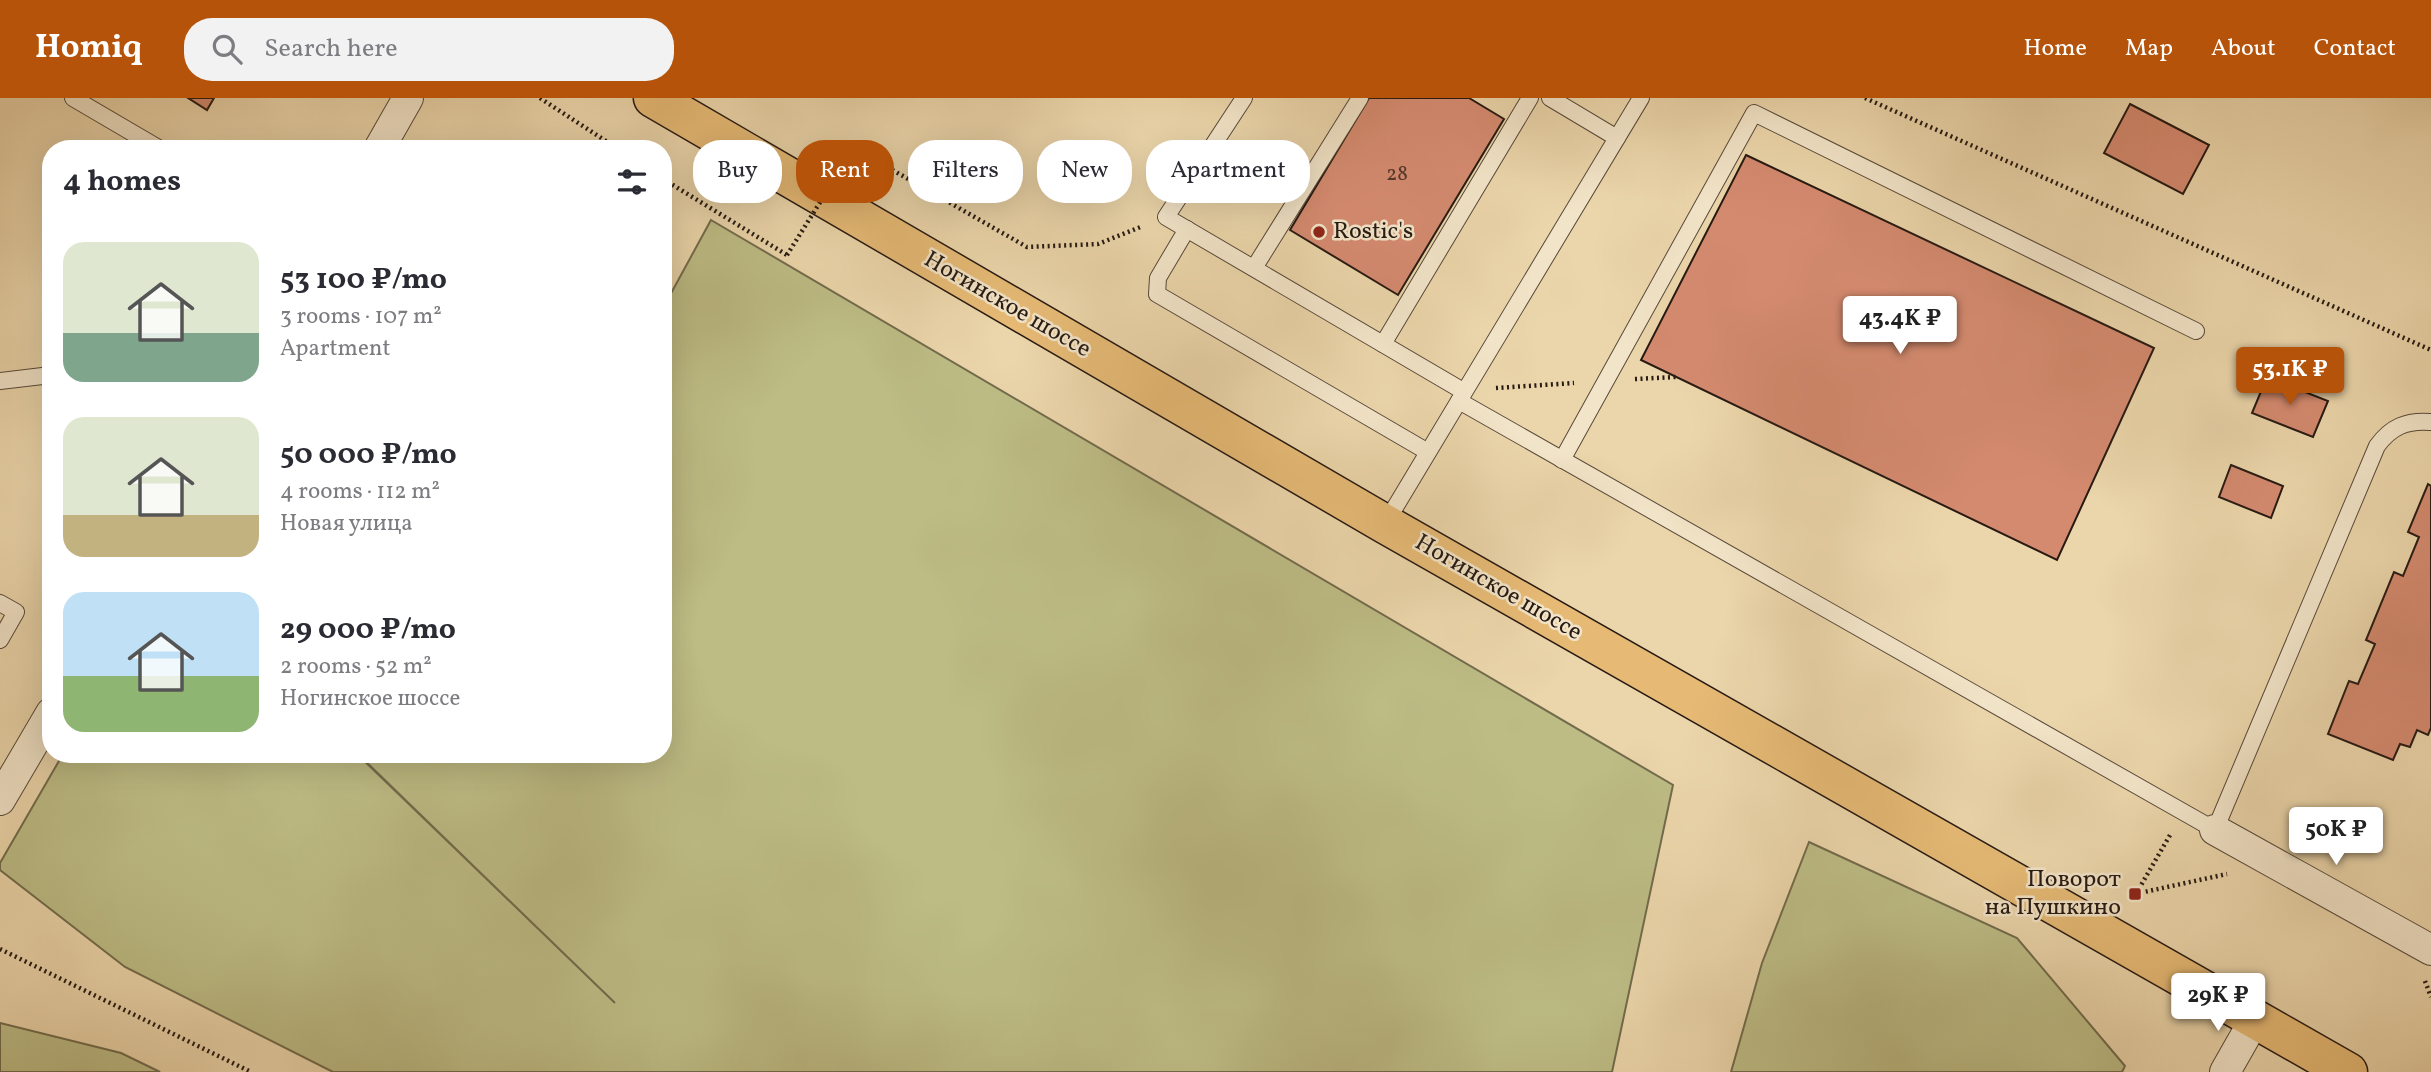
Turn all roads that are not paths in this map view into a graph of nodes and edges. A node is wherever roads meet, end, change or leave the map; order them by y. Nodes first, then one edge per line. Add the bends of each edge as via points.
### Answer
1 (73, 98) edge
2 (408, 98) edge
3 (653, 98) edge
4 (1244, 98) edge
5 (1360, 98) edge
6 (1530, 98) edge
7 (1550, 98) edge
8 (1641, 98) edge
9 (1617, 138) junction
10 (145, 140) edge
11 (384, 140) edge
12 (1187, 229) junction
13 (1254, 268) junction
14 (2196, 331) dead end
15 (1383, 344) junction
16 (42, 376) edge
17 (0, 381) edge
18 (1461, 396) junction
19 (2431, 422) edge
20 (1428, 452) junction
21 (1562, 460) junction
22 (1385, 524) junction
23 (0, 603) edge
24 (0, 640) edge
25 (42, 728) edge
26 (0, 800) edge
27 (2215, 830) junction
28 (2431, 950) edge
29 (2255, 1019) junction
30 (2225, 1072) edge
31 (2348, 1072) edge

1 - 10 lane
2 - 11 street
3 - 22 highway, Ногинское шоссе
4 - 12 lane via 1166,216
5 - 13 lane
6 - 15 lane
7 - 9 lane
8 - 9 lane
9 - 18 lane
12 - 13 lane
12 - 20 lane via 1158,278 1157,294
13 - 15 lane
14 - 21 lane via 1754,113
15 - 18 lane
16 - 17 lane
18 - 20 lane
18 - 21 lane
19 - 27 lane via 2398,425 2377,446
20 - 22 lane
21 - 27 lane
22 - 29 highway, Ногинское шоссе
23 - 24 lane via 16,612
25 - 26 street
27 - 28 street
29 - 30 street
29 - 31 highway, Ногинское шоссе

